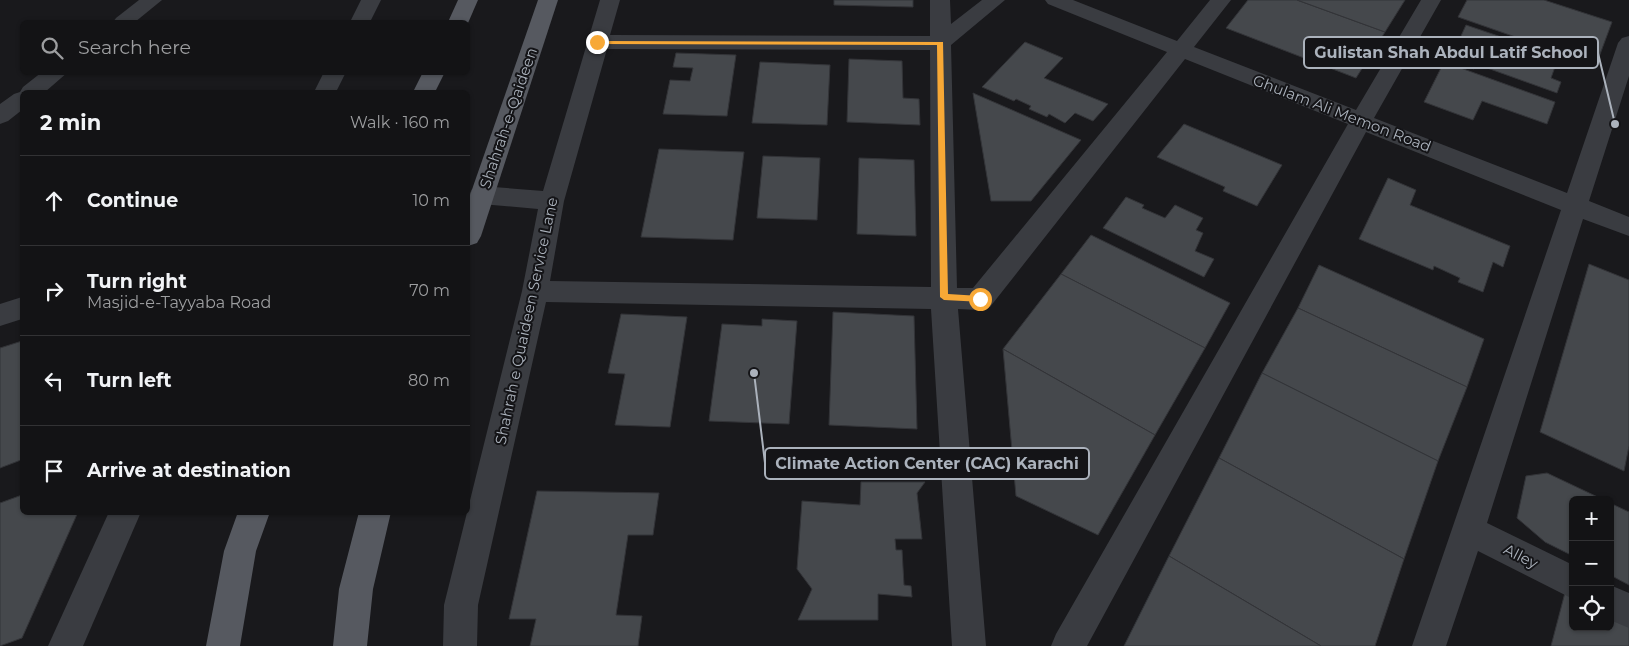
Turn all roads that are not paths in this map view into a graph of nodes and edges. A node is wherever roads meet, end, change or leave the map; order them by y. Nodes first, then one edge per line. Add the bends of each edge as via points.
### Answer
1 (152, 0) edge
2 (371, 0) edge
3 (468, 0) edge
4 (548, 0) edge
5 (610, 0) edge
6 (940, 0) edge
7 (995, 0) edge
8 (1055, 0) edge
9 (1221, 0) edge
10 (1431, 0) edge
11 (126, 20) edge
12 (361, 20) edge
13 (459, 20) edge
14 (597, 42) junction
15 (940, 43) junction
16 (1629, 43) edge
17 (1181, 50) junction
18 (53, 75) edge
19 (334, 75) edge
20 (432, 75) edge
21 (33, 90) edge
22 (326, 90) edge
23 (425, 90) edge
24 (1361, 121) junction
25 (482, 195) junction
26 (552, 201) junction
27 (1574, 205) junction
28 (1629, 227) edge
29 (470, 230) edge
30 (535, 291) junction
31 (944, 297) junction
32 (20, 309) edge
33 (0, 315) edge
34 (124, 515) edge
35 (253, 515) edge
36 (374, 515) edge
37 (1469, 530) junction
38 (1569, 580) edge
39 (1614, 604) edge
40 (1629, 611) edge
41 (65, 646) edge
42 (224, 646) edge
43 (350, 646) edge
44 (460, 646) edge
45 (969, 646) edge
46 (1068, 646) edge
47 (1428, 646) edge

1 - 11 street
2 - 12 street
3 - 13 main road
4 - 25 main road, Shahrah-e-Qaideen
5 - 14 street, Shahrah e Quaideen Service Lane
6 - 15 street
7 - 15 street
8 - 17 street, Ghulam Ali Memon Road
9 - 17 street
10 - 24 street
14 - 15 street
14 - 26 street, Shahrah e Quaideen Service Lane
15 - 31 street
16 - 27 street
17 - 24 street, Ghulam Ali Memon Road
17 - 31 street via 980,299
18 - 21 street
19 - 22 street
20 - 23 main road
24 - 27 street, Ghulam Ali Memon Road
24 - 46 street
25 - 26 street
25 - 29 main road, Shahrah-e-Qaideen
26 - 30 street, Shahrah e Quaideen Service Lane
27 - 28 street, Ghulam Ali Memon Road
27 - 37 street
30 - 31 street
30 - 44 street, Shahrah e Quaideen Service Lane via 461,605
31 - 45 street
32 - 33 street
34 - 41 street
35 - 42 main road via 240,552
36 - 43 main road via 356,589
37 - 38 street, Alley
37 - 47 street
39 - 40 street

